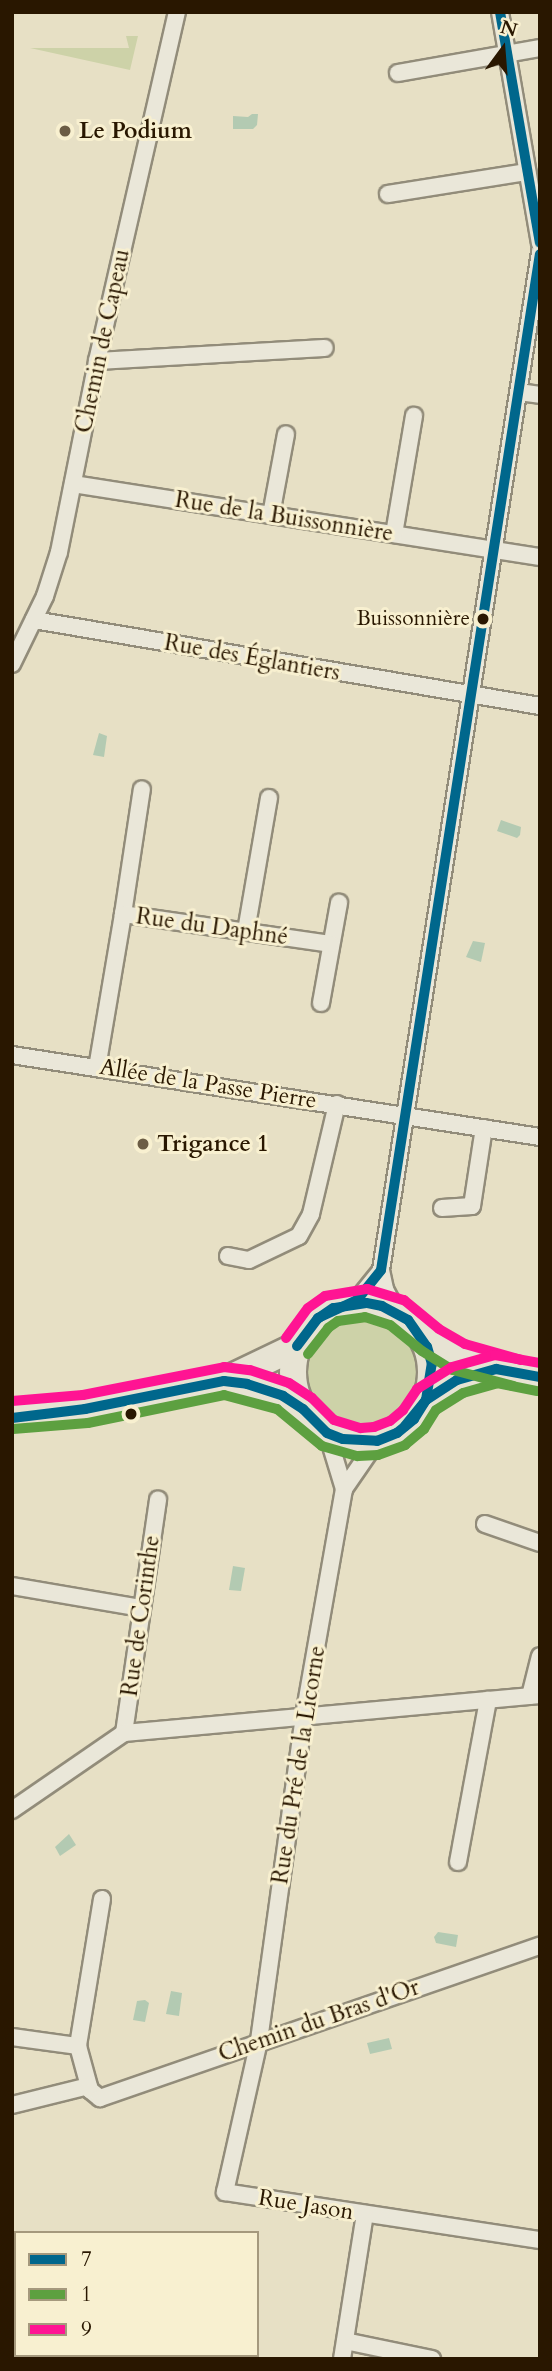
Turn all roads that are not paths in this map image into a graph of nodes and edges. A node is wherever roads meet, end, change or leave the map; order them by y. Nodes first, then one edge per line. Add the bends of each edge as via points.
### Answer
1 (177, 12) edge
2 (500, 12) edge
3 (540, 48) edge
4 (507, 54) junction
5 (398, 74) dead end
6 (527, 172) junction
7 (388, 194) dead end
8 (540, 244) edge
9 (540, 252) edge
10 (325, 348) dead end
11 (97, 361) junction
12 (519, 392) junction
13 (540, 395) edge
14 (414, 416) dead end
15 (286, 434) dead end
16 (73, 484) junction
17 (271, 515) junction
18 (394, 534) junction
19 (495, 550) junction
20 (540, 557) edge
21 (34, 620) junction
22 (12, 664) edge
23 (470, 695) junction
24 (540, 706) edge
25 (142, 789) dead end
26 (269, 799) dead end
27 (339, 903) dead end
28 (123, 914) junction
29 (246, 931) junction
30 (331, 944) junction
31 (321, 1003) dead end
32 (12, 1055) edge
33 (97, 1068) junction
34 (338, 1104) junction
35 (405, 1114) junction
36 (484, 1128) junction
37 (540, 1137) edge
38 (442, 1209) dead end
39 (228, 1256) dead end
40 (380, 1270) junction
41 (350, 1304) junction
42 (397, 1312) junction
43 (418, 1331) junction
44 (297, 1346) junction
45 (496, 1369) junction
46 (540, 1377) edge
47 (224, 1381) junction
48 (426, 1400) junction
49 (303, 1409) junction
50 (15, 1417) edge
51 (327, 1433) junction
52 (377, 1441) junction
53 (344, 1489) junction
54 (158, 1499) dead end
55 (485, 1524) dead end
56 (540, 1543) edge
57 (12, 1586) edge
58 (141, 1608) junction
59 (540, 1656) edge
60 (535, 1696) edge
61 (488, 1700) junction
62 (304, 1716) junction
63 (124, 1733) junction
64 (12, 1810) edge
65 (458, 1862) dead end
66 (102, 1899) dead end
67 (540, 1946) edge
68 (12, 2037) edge
69 (258, 2041) junction
70 (78, 2046) junction
71 (94, 2092) junction
72 (12, 2105) edge
73 (365, 2214) junction
74 (540, 2240) edge
75 (345, 2341) junction
76 (342, 2359) edge
77 (432, 2359) edge

1 - 11 street, Chemin de Capeau
2 - 4 street
3 - 4 street
4 - 5 street
4 - 6 street
6 - 7 street
6 - 8 street
9 - 12 street
10 - 11 street
11 - 16 street, Chemin de Capeau
12 - 13 street
12 - 19 street
14 - 18 street
15 - 17 street
16 - 17 street, Rue de la Buissonnière
16 - 21 street, Chemin de Capeau via 59,552
17 - 18 street, Rue de la Buissonnière
18 - 19 street, Rue de la Buissonnière
19 - 20 street, Rue de la Buissonnière
19 - 23 street
21 - 22 street, Chemin de Capeau
21 - 23 street, Rue des Églantiers
23 - 24 street, Rue des Églantiers
23 - 35 street
25 - 28 street
26 - 29 street
27 - 30 street
28 - 29 street, Rue du Daphné
28 - 33 street, Rue du Daphné
29 - 30 street, Rue du Daphné
30 - 31 street
32 - 33 street, Allée de la Passe Pierre
33 - 34 street, Allée de la Passe Pierre
34 - 35 street, Allée de la Passe Pierre
34 - 39 street via 311,1214 299,1236 249,1260
35 - 36 street, Allée de la Passe Pierre
35 - 40 street
36 - 37 street, Allée de la Passe Pierre
36 - 38 street via 471,1206
40 - 41 street
40 - 42 street
41 - 42 main road via 366,1303
41 - 44 main road via 318,1318
42 - 43 main road
43 - 45 main road via 459,1357
43 - 48 main road via 432,1364
44 - 47 main road
44 - 49 main road via 293,1378
45 - 46 main road
45 - 48 main road via 457,1380
47 - 49 main road via 283,1396
47 - 50 main road via 85,1409
48 - 52 main road via 414,1419
49 - 51 main road
51 - 52 main road
51 - 53 street
52 - 53 street
53 - 62 street, Rue du Pré de la Licorne
54 - 58 street, Rue de Corinthe
55 - 56 street
57 - 58 street
58 - 63 street, Rue de Corinthe
59 - 60 street
60 - 61 street
61 - 62 street
61 - 65 street
62 - 63 street
62 - 69 street, Rue du Pré de la Licorne
63 - 64 street
66 - 70 street
67 - 69 street, Chemin du Bras d'Or
68 - 70 street
69 - 71 street, Chemin du Bras d'Or
69 - 73 street, Rue Jason via 225,2192
70 - 71 street
71 - 72 street, Chemin du Bras d'Or
73 - 74 street, Rue Jason
73 - 75 street
75 - 76 street
75 - 77 street

